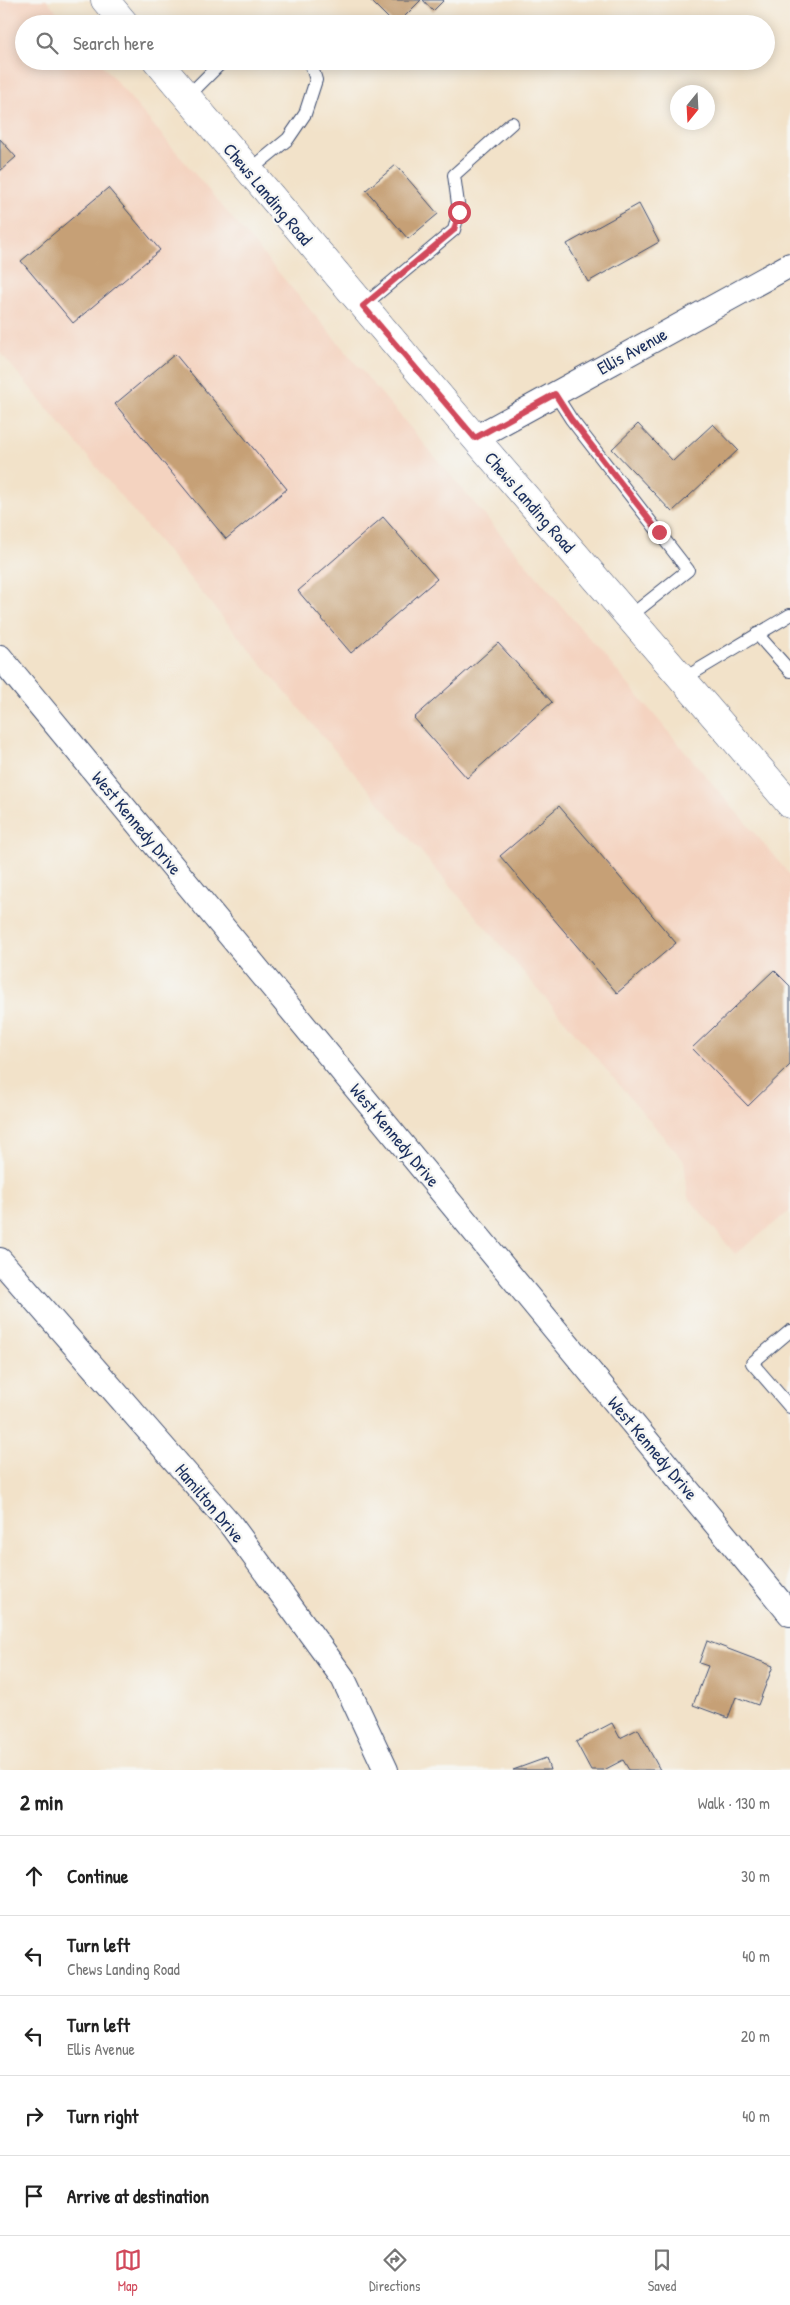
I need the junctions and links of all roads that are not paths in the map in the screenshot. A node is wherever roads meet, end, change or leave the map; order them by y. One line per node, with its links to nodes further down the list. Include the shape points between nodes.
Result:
1 (105, 0): 2 (main road)
2 (118, 15)
3 (164, 70): 6 (main road, Chews Landing Road)
4 (214, 70): 6 (lane)
5 (313, 70): 8 (lane, via 316,80 305,114 288,139)
6 (187, 97): 8 (main road, Chews Landing Road)
7 (512, 123): 10 (lane, via 454,176 459,212 454,230)
8 (249, 170): 10 (main road, Chews Landing Road)
9 (790, 265): 11 (street, Ellis Avenue)
10 (363, 306): 12 (main road, Chews Landing Road)
11 (555, 394): 12 (street, Ellis Avenue); 14 (lane, via 688,570)
12 (475, 438): 14 (main road, Chews Landing Road)
13 (790, 615): 15 (lane)
14 (629, 617): 18 (main road, Chews Landing Road)
15 (757, 634): 17 (lane); 18 (lane)
16 (0, 657): 23 (street, West Kennedy Drive)
17 (790, 671)
18 (682, 679): 19 (main road, Chews Landing Road)
19 (790, 804)
20 (0, 1260): 24 (street, Hamilton Drive, via 231,1526 343,1678)
21 (790, 1330): 22 (lane, via 752,1363)
22 (790, 1407)
23 (790, 1614)
24 (386, 1770)

